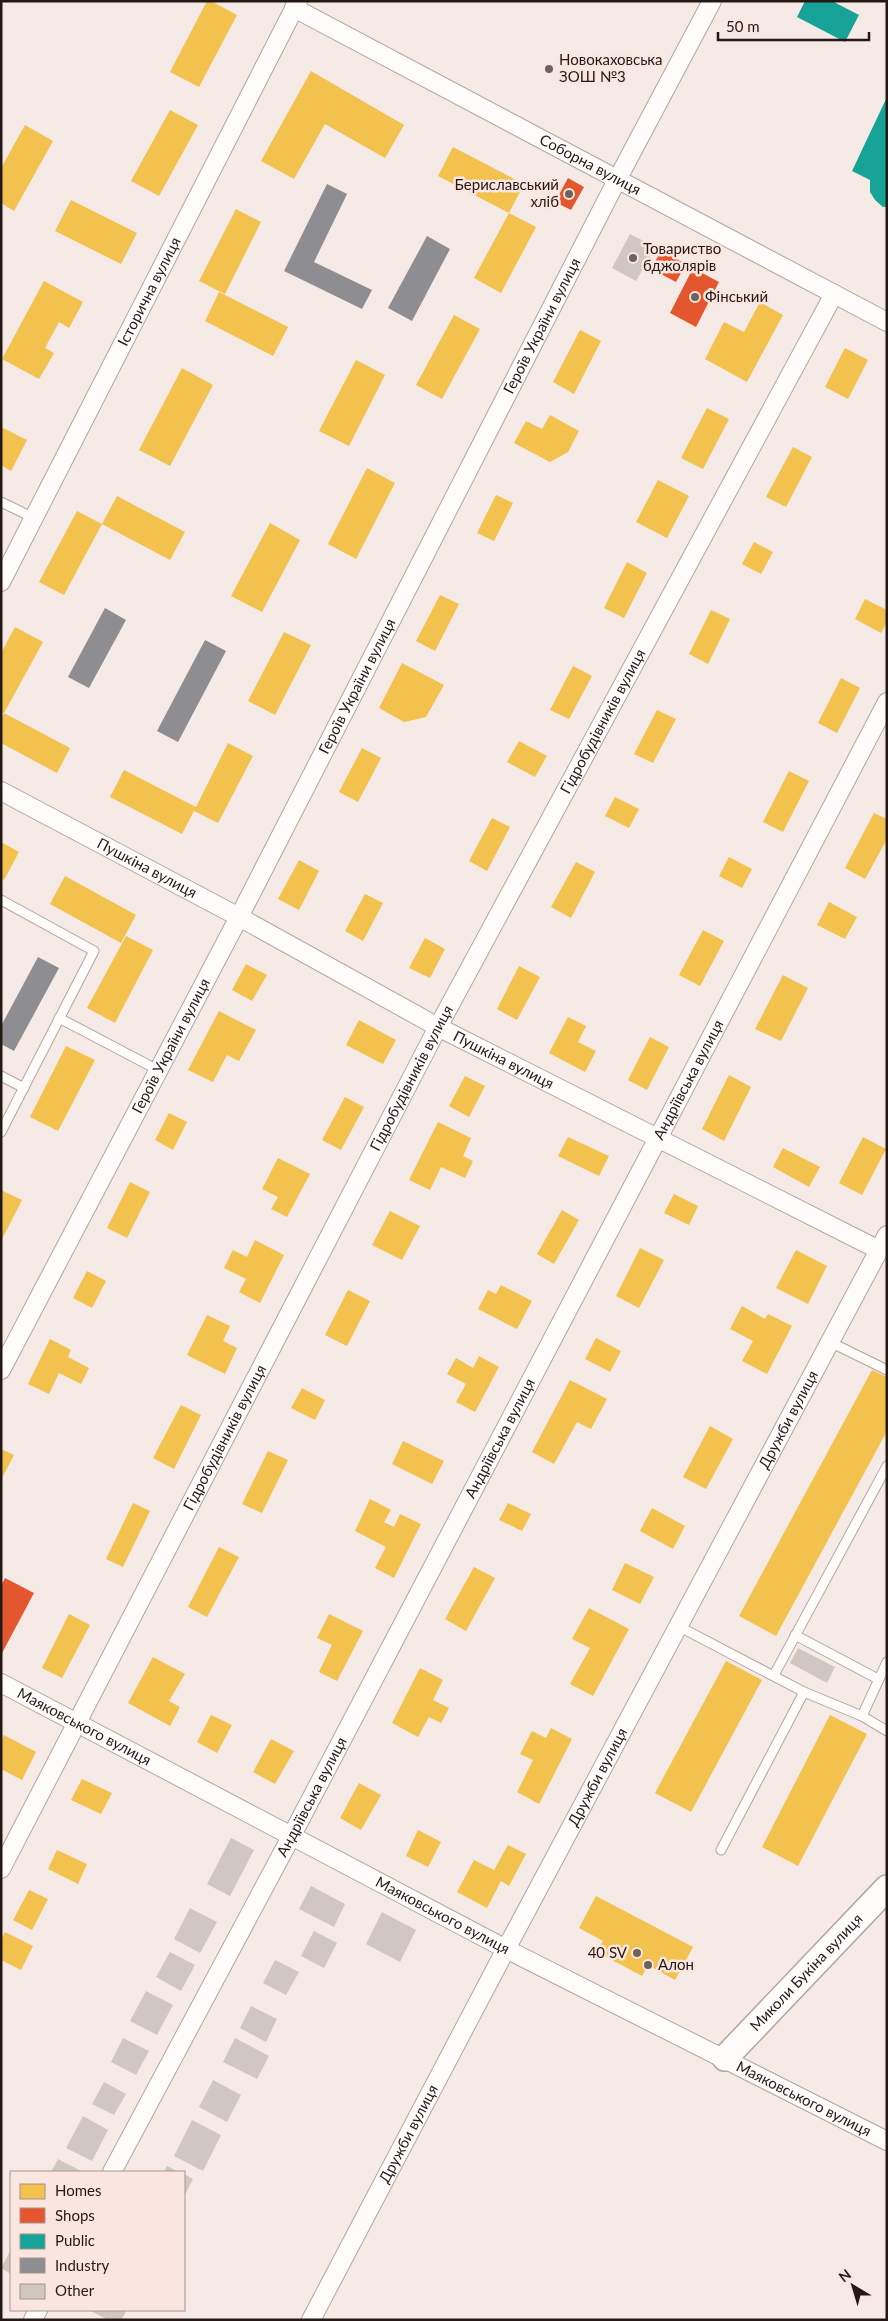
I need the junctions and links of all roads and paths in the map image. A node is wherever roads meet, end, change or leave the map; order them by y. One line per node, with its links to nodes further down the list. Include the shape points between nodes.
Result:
1 (712, 1): 3 (street, Героїв України вулиця)
2 (296, 4): 3 (street, Соборна вулиця); 7 (street, Історична вулиця)
3 (617, 180): 4 (street, Соборна вулиця); 12 (street, Героїв України вулиця)
4 (834, 294): 5 (street, Соборна вулиця); 14 (street, Гідробудівників вулиця)
5 (887, 322)
6 (1, 502): 7 (lane)
7 (34, 518): 8 (street, Історична вулиця)
8 (1, 582)
9 (887, 702): 19 (street, Андріївська вулиця)
10 (1, 791): 12 (street, Пушкіна вулиця)
11 (1, 900): 13 (lane, via 94,951)
12 (239, 917): 14 (street, Пушкіна вулиця); 15 (street, Героїв України вулиця)
13 (59, 1018): 15 (lane); 17 (lane)
14 (438, 1027): 19 (street, Пушкіна вулиця); 33 (street, Гідробудівників вулиця)
15 (158, 1070): 22 (street, Героїв України вулиця)
16 (1, 1076): 17 (lane)
17 (24, 1088): 18 (lane)
18 (1, 1132)
19 (656, 1138): 20 (street, Пушкіна вулиця); 35 (street, Андріївська вулиця)
20 (883, 1242): 21 (street, Дружби вулиця)
21 (830, 1342): 23 (lane); 25 (street, Дружби вулиця)
22 (1, 1370)
23 (887, 1370)
24 (887, 1466): 26 (lane)
25 (678, 1626): 28 (lane); 39 (street, Дружби вулиця)
26 (795, 1635): 28 (lane); 29 (lane)
27 (887, 1662): 29 (lane)
28 (774, 1675): 31 (lane)
29 (878, 1678): 32 (lane)
30 (1, 1683): 33 (street, Маяковського вулиця)
31 (804, 1692): 32 (lane); 36 (lane)
32 (862, 1716): 34 (lane)
33 (77, 1722): 35 (street, Маяковського вулиця); 37 (street, Гідробудівників вулиця)
34 (887, 1730)
35 (292, 1835): 39 (street, Маяковського вулиця); 42 (street, Андріївська вулиця)
36 (721, 1850)
37 (1, 1869)
38 (887, 1888): 40 (street, Миколи Букіна вулиця)
39 (506, 1949): 40 (street, Маяковського вулиця); 43 (street, Дружби вулиця)
40 (725, 2058): 41 (street, Маяковського вулиця)
41 (887, 2141)
42 (113, 2171)
43 (311, 2320)

